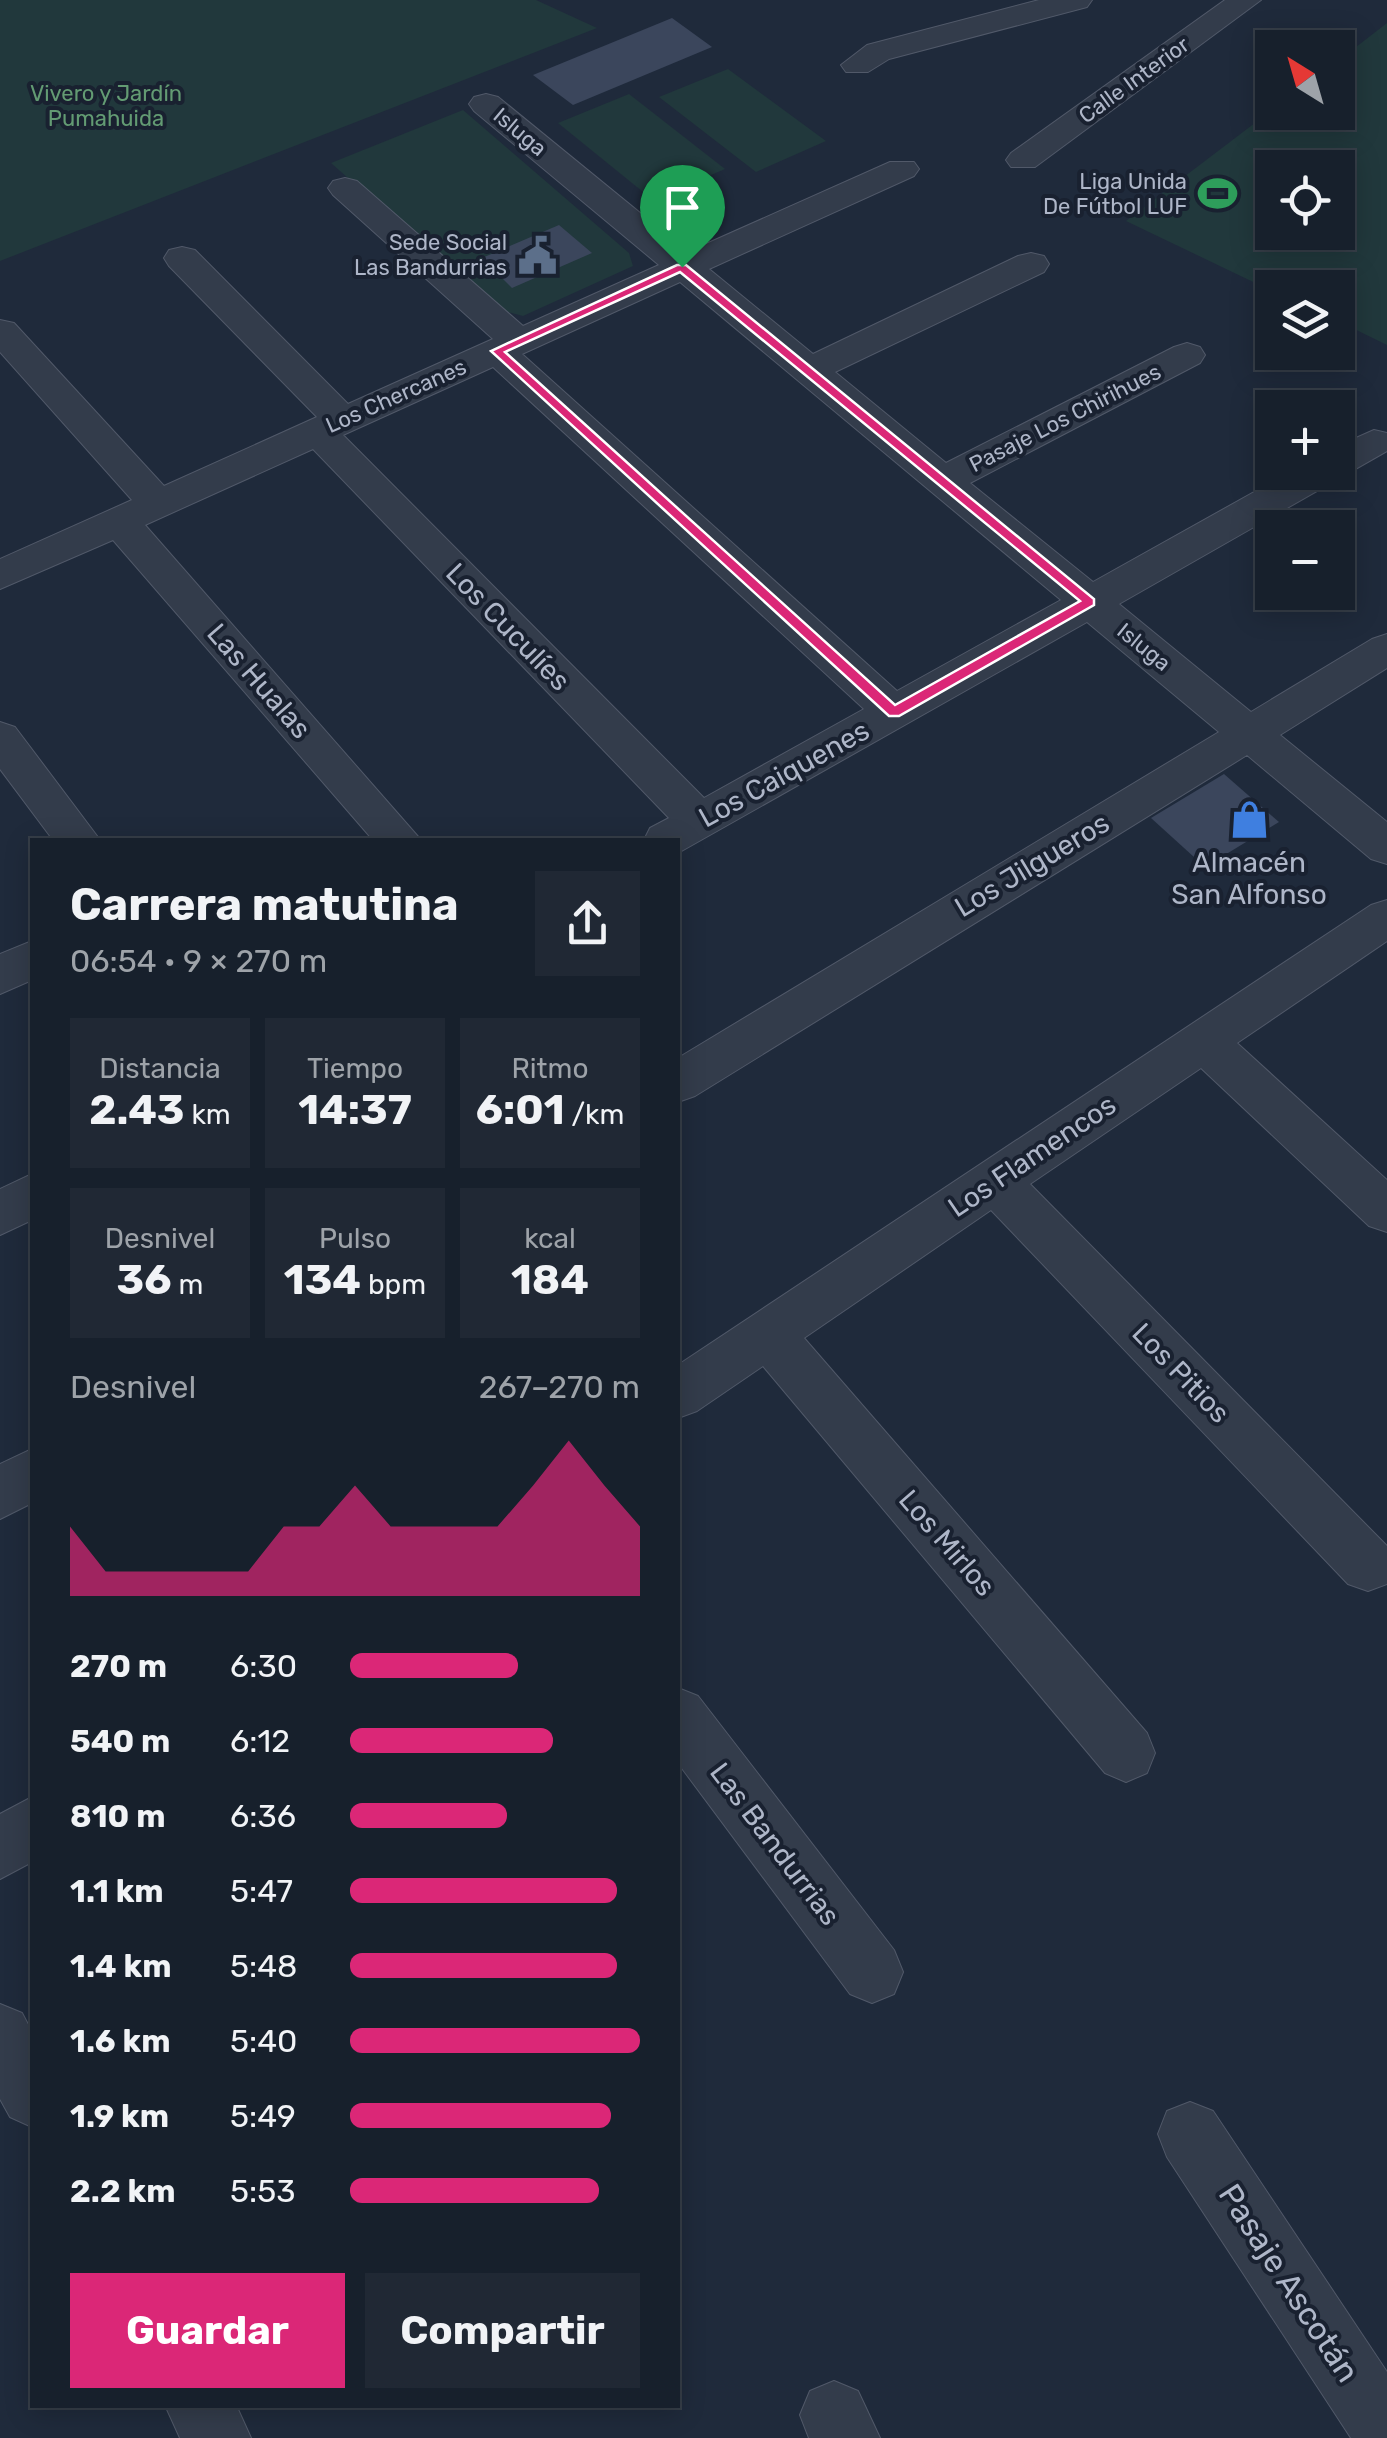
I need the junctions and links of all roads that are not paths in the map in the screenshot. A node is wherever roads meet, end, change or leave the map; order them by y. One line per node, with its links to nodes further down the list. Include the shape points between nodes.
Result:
1 (1076, 0): 3 (street, via 878,52)
2 (1244, 0): 5 (street, Calle Interior)
3 (856, 65)
4 (486, 104): 10 (street, Isluga)
5 (1023, 160)
6 (902, 168): 10 (street, Los Chercanes)
7 (344, 188): 12 (street)
8 (182, 258): 15 (street, Los Cuculíes)
9 (1031, 264): 14 (street)
10 (682, 267): 12 (street, Los Chercanes); 14 (street, Isluga)
11 (1, 331): 20 (street)
12 (507, 346): 15 (street, Los Chercanes); 25 (street)
13 (1187, 355): 18 (street, Pasaje Los Chirihues)
14 (808, 371): 18 (street, Isluga)
15 (330, 426): 20 (street, Los Chercanes); 28 (street, Los Cuculíes)
16 (1374, 442): 17 (street)
17 (1355, 453)
18 (942, 481): 23 (street, Isluga)
19 (1288, 490): 23 (street, Los Caiquenes)
20 (158, 504): 21 (street, Los Chercanes)
21 (119, 521): 22 (street, Los Chercanes); 30 (street, Las Hualas)
22 (0, 576)
23 (1089, 602): 25 (street, Los Caiquenes); 26 (street, Isluga)
24 (1387, 649): 26 (street, Los Jilgueros)
25 (894, 712): 28 (street, Los Caiquenes)
26 (1249, 734): 31 (street, Isluga); 36 (street, Los Jilgueros)
27 (5, 754): 29 (street)
28 (682, 831)
29 (76, 838)
30 (397, 838)
31 (1387, 847)
32 (1387, 918): 35 (street, Los Flamencos)
33 (30, 960): 34 (street)
34 (0, 976)
35 (1204, 1041): 37 (street, Los Flamencos); 39 (street)
36 (680, 1081)
37 (995, 1181): 41 (street, Los Flamencos); 45 (street, Los Pitios)
38 (30, 1197): 40 (street)
39 (1387, 1211)
40 (0, 1214)
41 (768, 1334): 42 (street, Los Flamencos); 47 (street, Los Mirlos)
42 (680, 1393)
43 (30, 1475): 44 (street)
44 (0, 1494)
45 (1368, 1564)
46 (680, 1719): 50 (street, Las Bandurrias)
47 (1126, 1753)
48 (30, 1828): 49 (street)
49 (0, 1849)
50 (872, 1972)
51 (0, 2035): 52 (street)
52 (30, 2092)
53 (1190, 2134): 55 (street, Pasaje Ascotán)
54 (201, 2408): 56 (street)
55 (1387, 2432)
56 (217, 2438)

